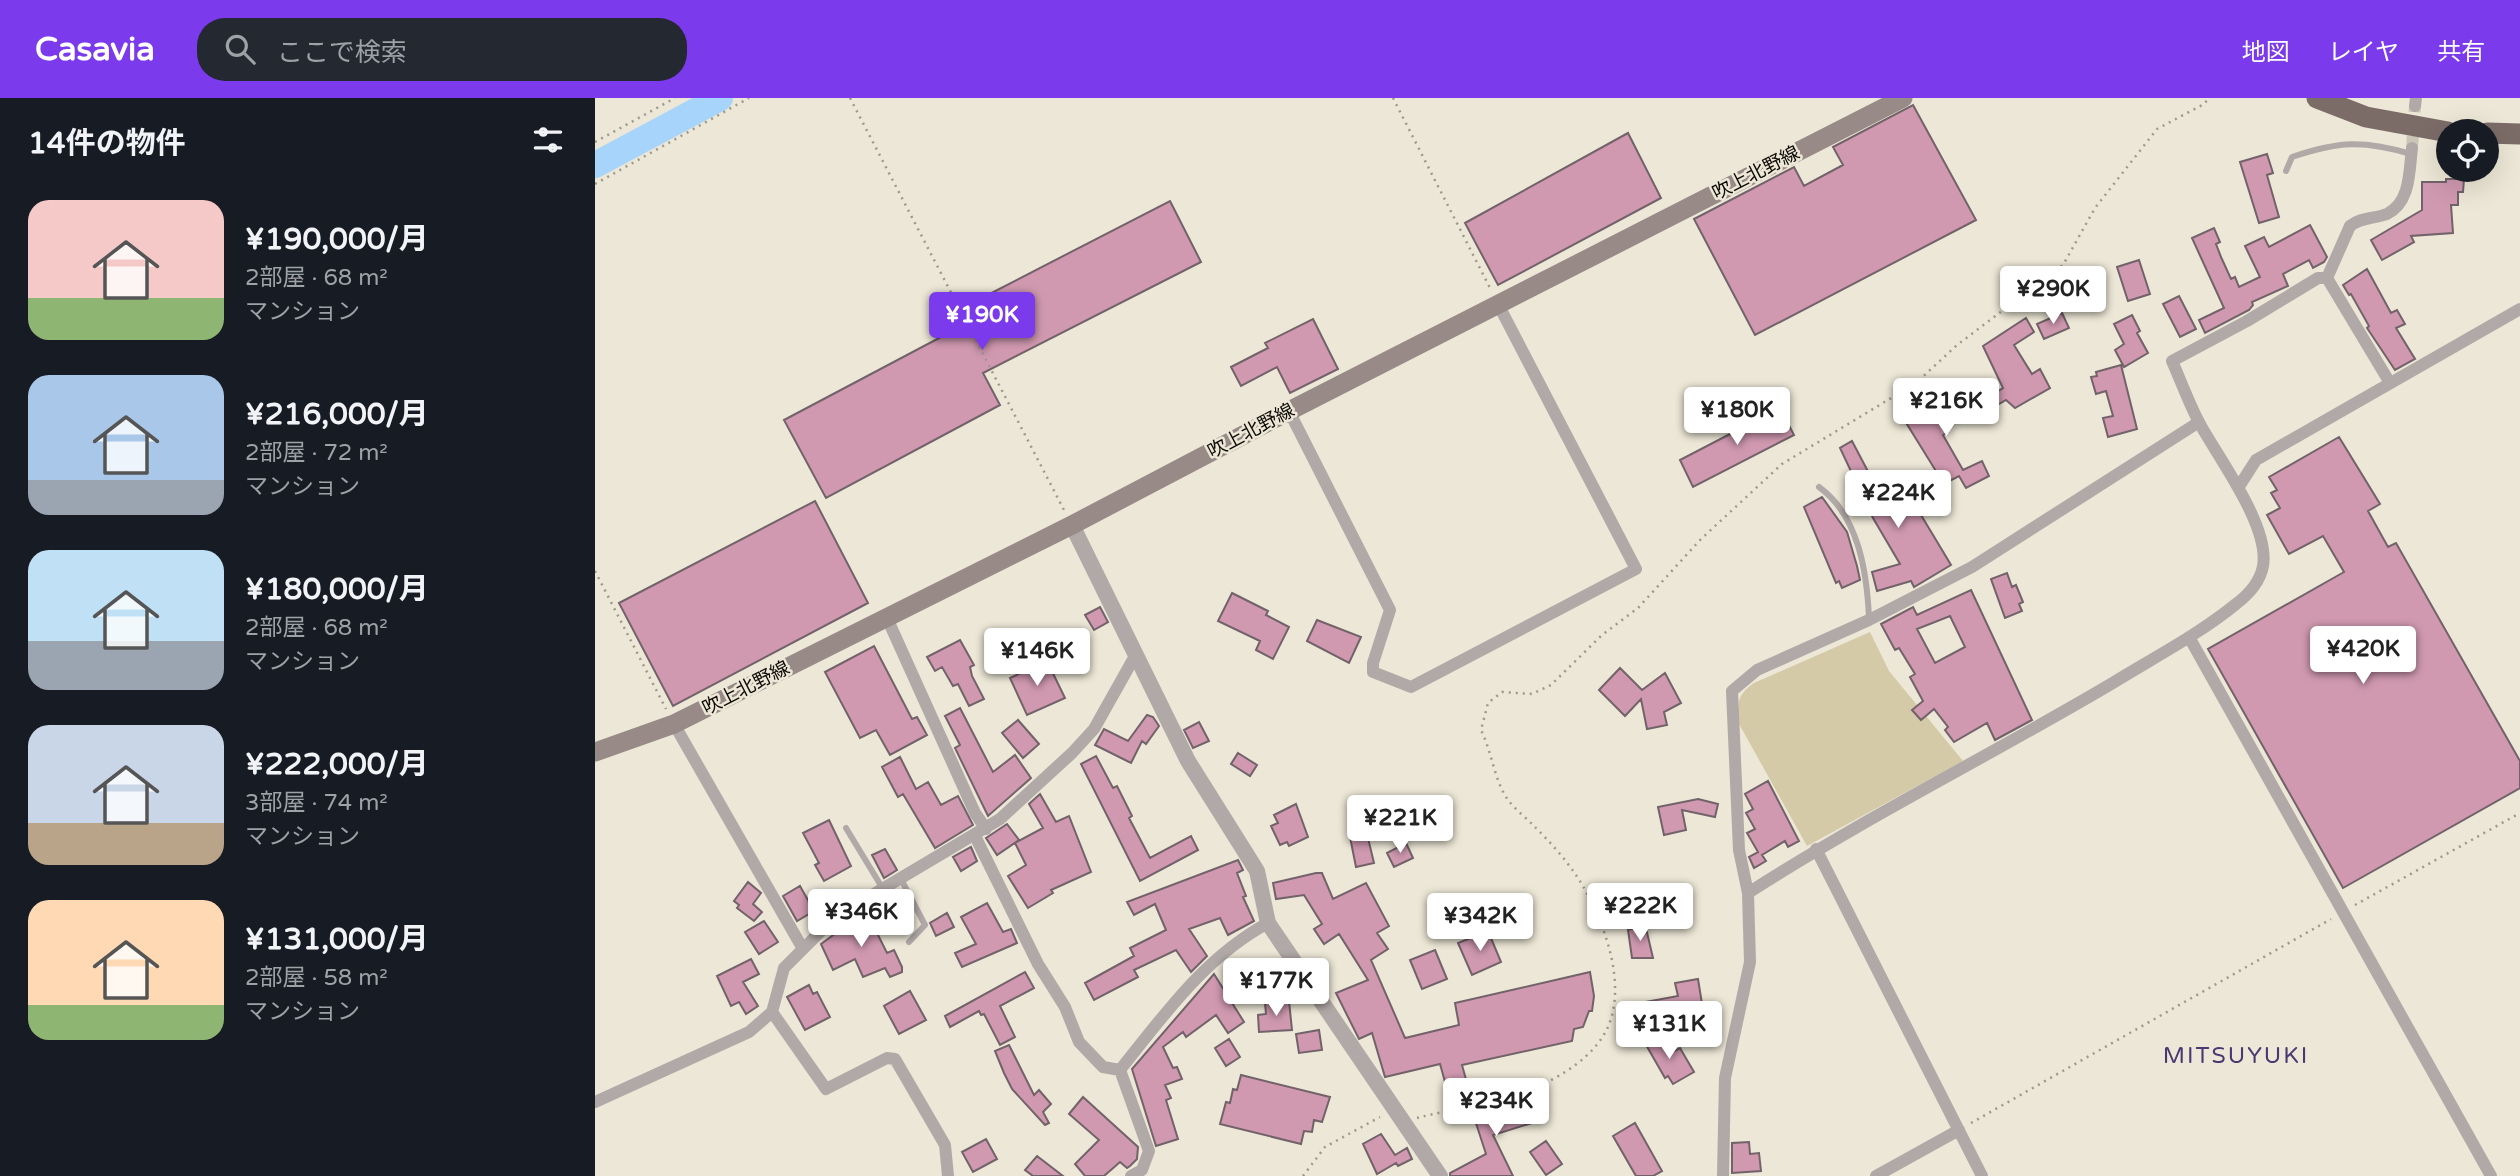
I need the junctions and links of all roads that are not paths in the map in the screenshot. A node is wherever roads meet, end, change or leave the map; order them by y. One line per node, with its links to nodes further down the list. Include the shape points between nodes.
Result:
1 (1903, 98): 9 (main road, 吹上北野線)
2 (2317, 98): 3 (highway, via 2366,117)
3 (2436, 130)
4 (2499, 133): 5 (highway)
5 (2520, 134)
6 (2411, 151): 7 (lane, via 2376,143 2333,145 2293,157); 8 (street, via 2405,197 2388,213 2350,226)
7 (2286, 171)
8 (2327, 278): 11 (street); 13 (street, via 2318,278 2172,361)
9 (1498, 304): 12 (main road, 吹上北野線); 12 (street, via 1636,569 1411,687 1373,672 1390,610)
10 (2520, 309): 11 (street)
11 (2390, 383): 14 (street, via 2256,460)
12 (1289, 411): 16 (main road, 吹上北野線)
13 (2199, 422): 14 (street); 18 (street, via 1972,567)
14 (2239, 485): 19 (street, via 2261,536 2264,564 2259,579 2238,603)
15 (1819, 487): 18 (lane, via 1831,496 1858,546 1867,573)
16 (1072, 525): 17 (main road, 吹上北野線); 20 (street)
17 (887, 618): 21 (main road, 吹上北野線); 24 (street)
18 (1869, 620): 28 (street, via 1757,670 1733,691 1739,850)
19 (2189, 637): 25 (street, via 2038,727); 42 (street)
20 (1135, 656): 24 (street, via 1094,729); 29 (street, via 1188,761 1257,871)
21 (674, 724): 22 (main road, 吹上北野線); 31 (street)
22 (595, 752)
23 (846, 828): 27 (lane)
24 (981, 833): 26 (street); 33 (street, via 1038,964 1065,1007 1079,1042 1103,1067)
25 (1816, 849): 28 (street); 35 (street)
26 (901, 879): 27 (street); 30 (lane, via 925,925)
27 (883, 889): 31 (street, via 832,922)
28 (1748, 893): 39 (street, via 1747,987 1725,1078)
29 (1268, 923): 33 (street, via 1226,950 1185,988); 38 (street)
30 (909, 942)
31 (803, 949): 32 (street, via 784,968)
32 (772, 1012): 34 (street, via 749,1032); 36 (street, via 826,1089 887,1058 895,1059 945,1145)
33 (1120, 1070): 37 (street, via 1150,1151 1142,1170)
34 (595, 1102)
35 (1959, 1129): 40 (street); 41 (street)
36 (948, 1176)
37 (1131, 1176)
38 (1440, 1176)
39 (1723, 1176)
40 (1876, 1176)
41 (1982, 1176)
42 (2491, 1176)

